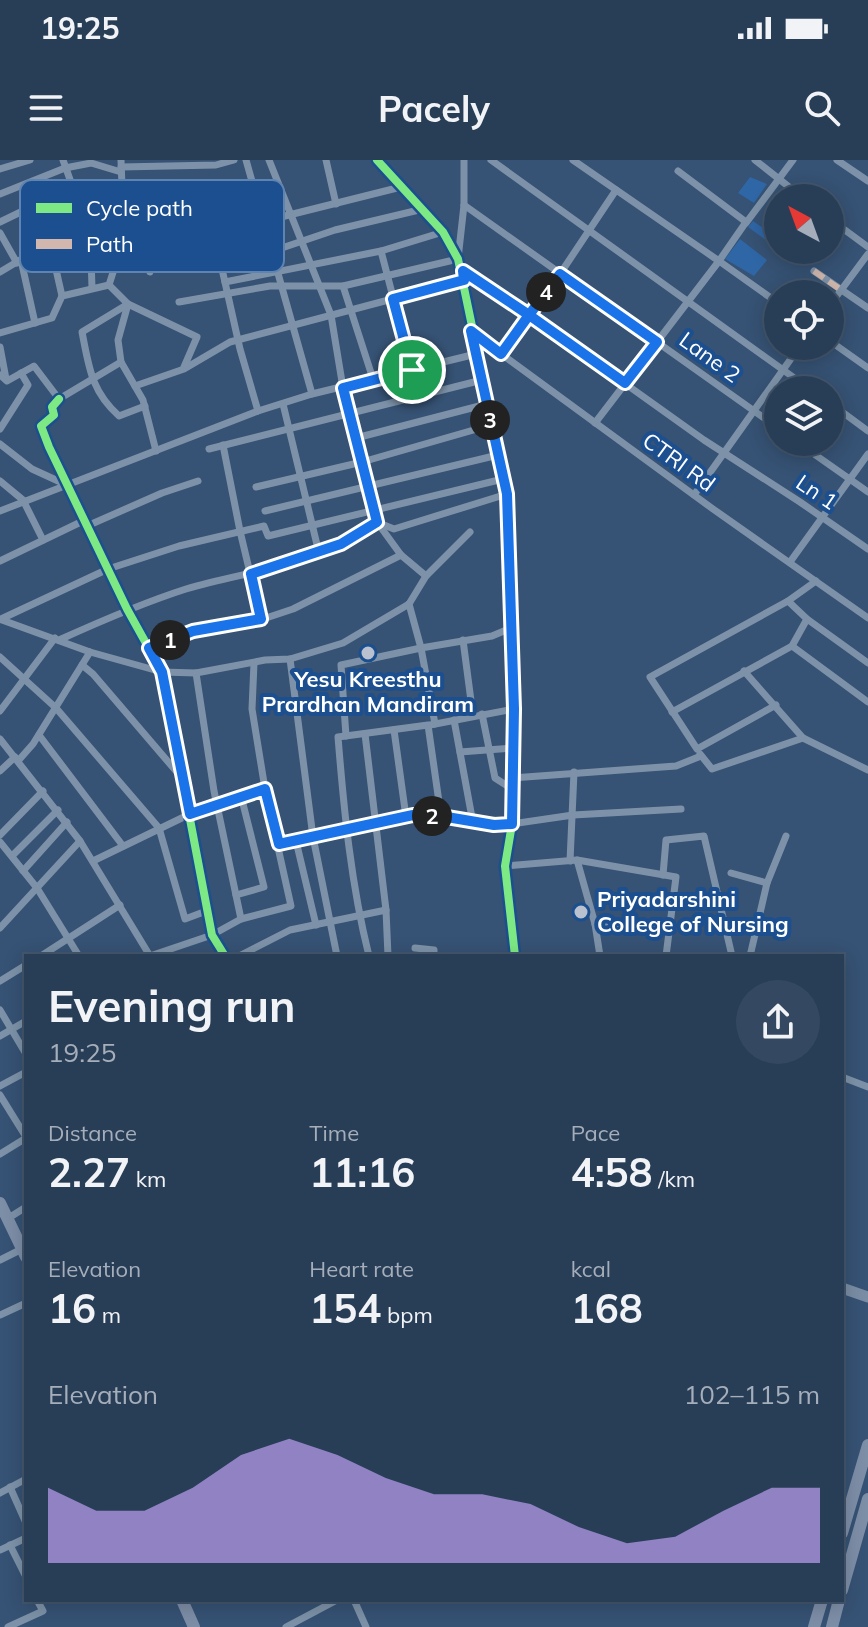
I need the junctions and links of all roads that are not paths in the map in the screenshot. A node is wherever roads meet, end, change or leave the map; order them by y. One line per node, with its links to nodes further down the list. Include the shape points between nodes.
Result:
1 (30, 160): 16 (street)
2 (234, 160): 13 (street, via 216,165)
3 (246, 160): 20 (street)
4 (269, 160): 21 (street)
5 (326, 160): 29 (street)
6 (377, 160): 25 (street)
7 (464, 160): 30 (street)
8 (573, 160): 26 (street)
9 (755, 160): 18 (street)
10 (793, 160): 18 (street)
11 (837, 160): 22 (street)
12 (494, 161): 39 (street)
13 (161, 163): 15 (street)
14 (64, 164): 15 (street); 19 (street)
15 (121, 166)
16 (0, 169)
17 (678, 171): 36 (street)
18 (778, 179): 23 (street); 36 (street)
19 (30, 180)
20 (251, 180)
21 (277, 180)
22 (868, 181)
23 (785, 184)
24 (20, 185): 27 (street)
25 (401, 187): 29 (street); 31 (street)
26 (616, 190): 39 (street); 47 (street)
27 (0, 194)
28 (284, 197): 33 (street)
29 (336, 204): 33 (street)
30 (464, 205): 46 (street); 61 (street, Lane 2)
31 (423, 209): 38 (street); 41 (street)
32 (20, 212): 35 (street)
33 (291, 214): 34 (street); 41 (street)
34 (284, 216)
35 (0, 222)
36 (746, 223): 47 (street)
37 (844, 229): 43 (street)
38 (443, 232): 44 (street); 46 (street)
39 (589, 232): 61 (street); 77 (street)
40 (0, 233): 48 (street)
41 (303, 241): 42 (street); 49 (street)
42 (284, 247)
43 (868, 247)
44 (381, 251): 49 (street); 60 (street)
45 (868, 254): 69 (street)
46 (458, 259): 60 (street); 62 (street)
47 (719, 261): 73 (street); 77 (street)
48 (19, 262): 50 (street); 53 (street)
49 (312, 265): 51 (street); 66 (street)
50 (20, 266)
51 (284, 270)
52 (814, 271): 63 (street)
53 (0, 272)
54 (22, 272): 83 (street)
55 (57, 272): 74 (street)
56 (91, 272): 70 (street)
57 (113, 272): 65 (street)
58 (223, 272): 64 (street)
59 (276, 272): 64 (street); 67 (street)
60 (387, 274): 68 (street); 75 (street)
61 (560, 274): 82 (street); 88 (street, Lane 2)
62 (463, 276): 75 (street); 82 (street, Ln 1); 85 (street)
63 (827, 280)
64 (225, 282): 72 (street)
65 (109, 285): 70 (street); 78 (street)
66 (321, 285): 67 (street); 68 (street); 81 (street)
67 (280, 286): 72 (street); 84 (street)
68 (343, 286): 80 (street)
69 (844, 286)
70 (92, 288): 74 (street)
71 (844, 292): 79 (street)
72 (228, 293): 76 (street); 87 (street)
73 (764, 293)
74 (62, 296): 83 (street, via 52,318)
75 (393, 299): 80 (street); 97 (street)
76 (179, 302)
77 (688, 302): 88 (street); 98 (street)
78 (128, 304): 94 (street, via 118,340); 96 (street, via 197,337); 102 (street, via 82,332)
79 (868, 308)
80 (351, 310): 81 (street); 103 (street)
81 (331, 315): 84 (street); 107 (street)
82 (529, 315): 92 (street); 105 (street, Ln 1)
83 (35, 323): 86 (street)
84 (292, 325): 87 (street); 108 (street)
85 (471, 331): 91 (street); 92 (street, CTRI Rd)
86 (0, 333)
87 (238, 340): 96 (street); 113 (street)
88 (657, 342): 105 (street); 114 (street, Lane 2)
89 (0, 347): 101 (street)
90 (844, 351): 95 (street)
91 (476, 354): 97 (street); 104 (street)
92 (501, 354): 118 (street, CTRI Rd)
93 (790, 360): 98 (street)
94 (121, 362): 102 (street); 106 (street)
95 (868, 368)
96 (184, 369): 106 (street)
97 (412, 370): 103 (street)
98 (783, 370): 100 (street); 114 (street)
99 (21, 373): 101 (street); 109 (street, via 34,366); 120 (street, via 28,385)
100 (791, 376)
101 (3, 378)
102 (91, 378): 109 (street); 112 (street, via 119,416)
103 (373, 379): 107 (street)
104 (482, 380): 111 (street); 115 (street)
105 (625, 383): 118 (street); 128 (street, Ln 1)
106 (135, 386): 112 (street)
107 (343, 388): 108 (street); 115 (street)
108 (312, 394): 110 (street)
109 (59, 399): 138 (street, via 52,407 54,415 41,426)
110 (283, 404): 113 (street); 121 (street)
111 (487, 404): 119 (street); 123 (street)
112 (145, 406): 127 (street)
113 (258, 411): 127 (street)
114 (754, 411): 117 (street, Lane 2); 128 (street)
115 (349, 413): 121 (street); 123 (street)
116 (844, 413): 122 (street)
117 (764, 418)
118 (595, 423): 143 (street, CTRI Rd)
119 (491, 425): 130 (street); 132 (street)
120 (0, 429)
121 (289, 429): 125 (street); 133 (street)
122 (868, 431)
123 (356, 438): 132 (street)
124 (0, 444): 138 (street, via 32,469)
125 (223, 445): 126 (street); 153 (street)
126 (209, 449)
127 (156, 451): 138 (street)
128 (723, 452): 143 (street); 149 (street, Ln 1)
129 (868, 454): 135 (street)
130 (498, 455): 134 (street); 140 (street)
131 (817, 456): 135 (street)
132 (362, 462): 133 (street); 140 (street)
133 (300, 477): 139 (street); 145 (street)
134 (503, 479): 142 (street); 148 (street)
135 (850, 480): 141 (street); 149 (street)
136 (0, 481): 144 (street)
137 (198, 481): 151 (street)
138 (69, 486): 144 (street); 151 (street)
139 (256, 487)
140 (369, 488): 145 (street); 148 (street)
141 (868, 492)
142 (507, 494): 150 (street, via 394,529); 172 (street)
143 (694, 495): 160 (street, CTRI Rd)
144 (23, 500): 146 (street); 155 (street)
145 (306, 502): 147 (street); 152 (street)
146 (0, 511)
147 (265, 511)
148 (375, 512): 150 (street); 152 (street)
149 (823, 517): 156 (street, Ln 1); 160 (street)
150 (377, 522): 157 (street); 158 (street)
151 (86, 523): 155 (street); 161 (street)
152 (312, 526): 153 (street, via 268,536 264,526); 157 (street)
153 (240, 531): 161 (street); 162 (street)
154 (470, 532): 163 (street)
155 (43, 540): 159 (street)
156 (868, 549)
157 (319, 553): 162 (street)
158 (401, 555): 163 (street); 170 (street, via 293,609)
159 (0, 561)
160 (790, 562): 164 (street, CTRI Rd)
161 (108, 569): 167 (street); 169 (street)
162 (251, 574): 167 (street); 170 (street)
163 (426, 576): 166 (street)
164 (816, 581): 165 (street); 168 (street, CTRI Rd)
165 (788, 601): 171 (street); 193 (street, via 650,677)
166 (409, 604): 177 (street); 180 (street, via 343,643)
167 (127, 609): 173 (street); 176 (street)
168 (868, 618)
169 (0, 619): 173 (street)
170 (261, 619): 176 (street, via 193,631)
171 (807, 619): 175 (street); 182 (street)
172 (511, 628): 174 (street); 191 (street)
173 (57, 639): 178 (street); 187 (street)
174 (463, 640): 177 (street); 195 (street)
175 (792, 646): 184 (street); 188 (street)
176 (149, 648): 185 (street)
177 (421, 648): 197 (street); 201 (street, via 341,665)
178 (90, 652): 183 (street); 185 (street)
179 (0, 657): 187 (street)
180 (290, 659): 181 (street); 232 (street)
181 (254, 663): 186 (street); 214 (street, via 252,709)
182 (868, 663)
183 (82, 665): 190 (street); 212 (street)
184 (744, 671): 189 (street); 193 (street)
185 (162, 672): 186 (street); 212 (street)
186 (196, 673): 217 (street)
187 (24, 681): 190 (street); 192 (street)
188 (868, 702)
189 (776, 705): 202 (street); 207 (street)
190 (56, 708): 200 (street); 228 (street)
191 (514, 709): 194 (street); 204 (street)
192 (0, 711)
193 (672, 712): 207 (street)
194 (482, 714): 195 (street); 205 (street)
195 (473, 716): 196 (street)
196 (454, 720): 197 (street); 206 (street)
197 (431, 724): 198 (street); 222 (street)
198 (394, 730): 199 (street); 223 (street)
199 (365, 734): 201 (street); 226 (street)
200 (39, 735): 208 (street); 237 (street)
201 (346, 736): 229 (street, via 338,737)
202 (803, 738): 207 (street, via 712,769); 209 (street)
203 (0, 739): 208 (street)
204 (513, 748): 205 (street); 213 (street)
205 (489, 750): 206 (street); 213 (street, via 495,778)
206 (460, 752): 225 (street)
207 (699, 752): 211 (street, via 676,766)
208 (17, 759): 210 (street); 215 (street)
209 (868, 770)
210 (0, 771)
211 (574, 772): 213 (street); 221 (street)
212 (183, 780): 220 (street)
213 (512, 783): 227 (street)
214 (265, 789): 216 (street); 236 (street)
215 (43, 791): 219 (street); 230 (street)
216 (241, 796): 217 (street); 247 (street, via 264,887)
217 (217, 805): 220 (street); 247 (street)
218 (681, 809): 221 (street)
219 (58, 810): 224 (street); 238 (street)
220 (190, 814): 228 (street); 249 (street)
221 (573, 815): 227 (street); 239 (street)
222 (441, 816): 223 (street); 225 (street)
223 (406, 817): 226 (street)
224 (67, 822): 233 (street); 242 (street)
225 (473, 823): 227 (street)
226 (374, 824): 229 (street); 250 (street)
227 (512, 824): 241 (street)
228 (159, 828): 237 (street); 249 (street, via 185,919)
229 (346, 828): 232 (street); 251 (street)
230 (0, 835)
231 (786, 836): 245 (street)
232 (313, 837): 234 (street); 253 (street)
233 (80, 841): 240 (street); 246 (street)
234 (296, 841): 236 (street); 255 (street)
235 (0, 842): 238 (street)
236 (279, 844): 252 (street, via 291,906)
237 (123, 846): 240 (street)
238 (12, 856): 242 (street)
239 (574, 860): 241 (street); 244 (street); 254 (street)
240 (93, 861): 248 (street)
241 (505, 866): 271 (street)
242 (23, 871): 246 (street)
243 (731, 873): 245 (street)
244 (663, 875): 257 (street, via 676,877); 274 (street, via 666,840 704,836)
245 (767, 883): 275 (street)
246 (37, 888): 256 (street); 259 (street)
247 (236, 895): 252 (street)
248 (120, 905): 259 (street); 263 (street)
249 (209, 910): 258 (street)
250 (386, 910): 251 (street); 269 (street)
251 (359, 917): 253 (street); 268 (street)
252 (241, 919): 258 (street)
253 (329, 923): 255 (street); 267 (street)
254 (595, 924): 257 (street); 272 (street)
255 (316, 925): 266 (street, via 290,930)
256 (0, 928)
257 (671, 930): 273 (street)
258 (212, 935): 264 (street); 265 (street)
259 (69, 940): 261 (street); 262 (street)
260 (415, 948): 270 (street)
261 (44, 954)
262 (78, 954)
263 (149, 954)
264 (156, 954)
265 (224, 954)
266 (243, 954)
267 (337, 954)
268 (368, 954)
269 (388, 954)
270 (434, 954)
271 (515, 954)
272 (600, 954)
273 (666, 954)
274 (732, 954)
275 (750, 954)
276 (24, 966): 277 (street)
277 (0, 981)
278 (0, 1010): 280 (street)
279 (24, 1022): 280 (street)
280 (11, 1029): 281 (street); 282 (street)
281 (0, 1036)
282 (24, 1051)
283 (24, 1073): 285 (street)
284 (844, 1078): 286 (street)
285 (0, 1086)
286 (868, 1087)
287 (0, 1095): 288 (street)
288 (24, 1135)
289 (24, 1139): 290 (street)
290 (0, 1154)
291 (0, 1203): 293 (main road)
292 (24, 1208): 293 (street)
293 (7, 1219): 294 (main road)
294 (24, 1247): 295 (street)
295 (0, 1260)
296 (844, 1289): 297 (street)
297 (868, 1297)
298 (24, 1304): 299 (street)
299 (0, 1315)
300 (868, 1445): 305 (main road)
301 (24, 1480): 302 (street)
302 (10, 1487): 303 (street); 306 (street)
303 (0, 1493)
304 (868, 1499): 311 (main road)
305 (845, 1510)
306 (24, 1518)
307 (24, 1539): 308 (street)
308 (10, 1545): 309 (street); 310 (street)
309 (0, 1550)
310 (24, 1573)
311 (844, 1583)
312 (38, 1602): 318 (street, via 43,1611)
313 (183, 1602): 319 (main road)
314 (333, 1602): 320 (street)
315 (355, 1602): 321 (street)
316 (821, 1602): 322 (main road)
317 (838, 1602): 323 (main road)
318 (8, 1627)
319 (194, 1627)
320 (286, 1627)
321 (366, 1627)
322 (814, 1627)
323 (832, 1627)

